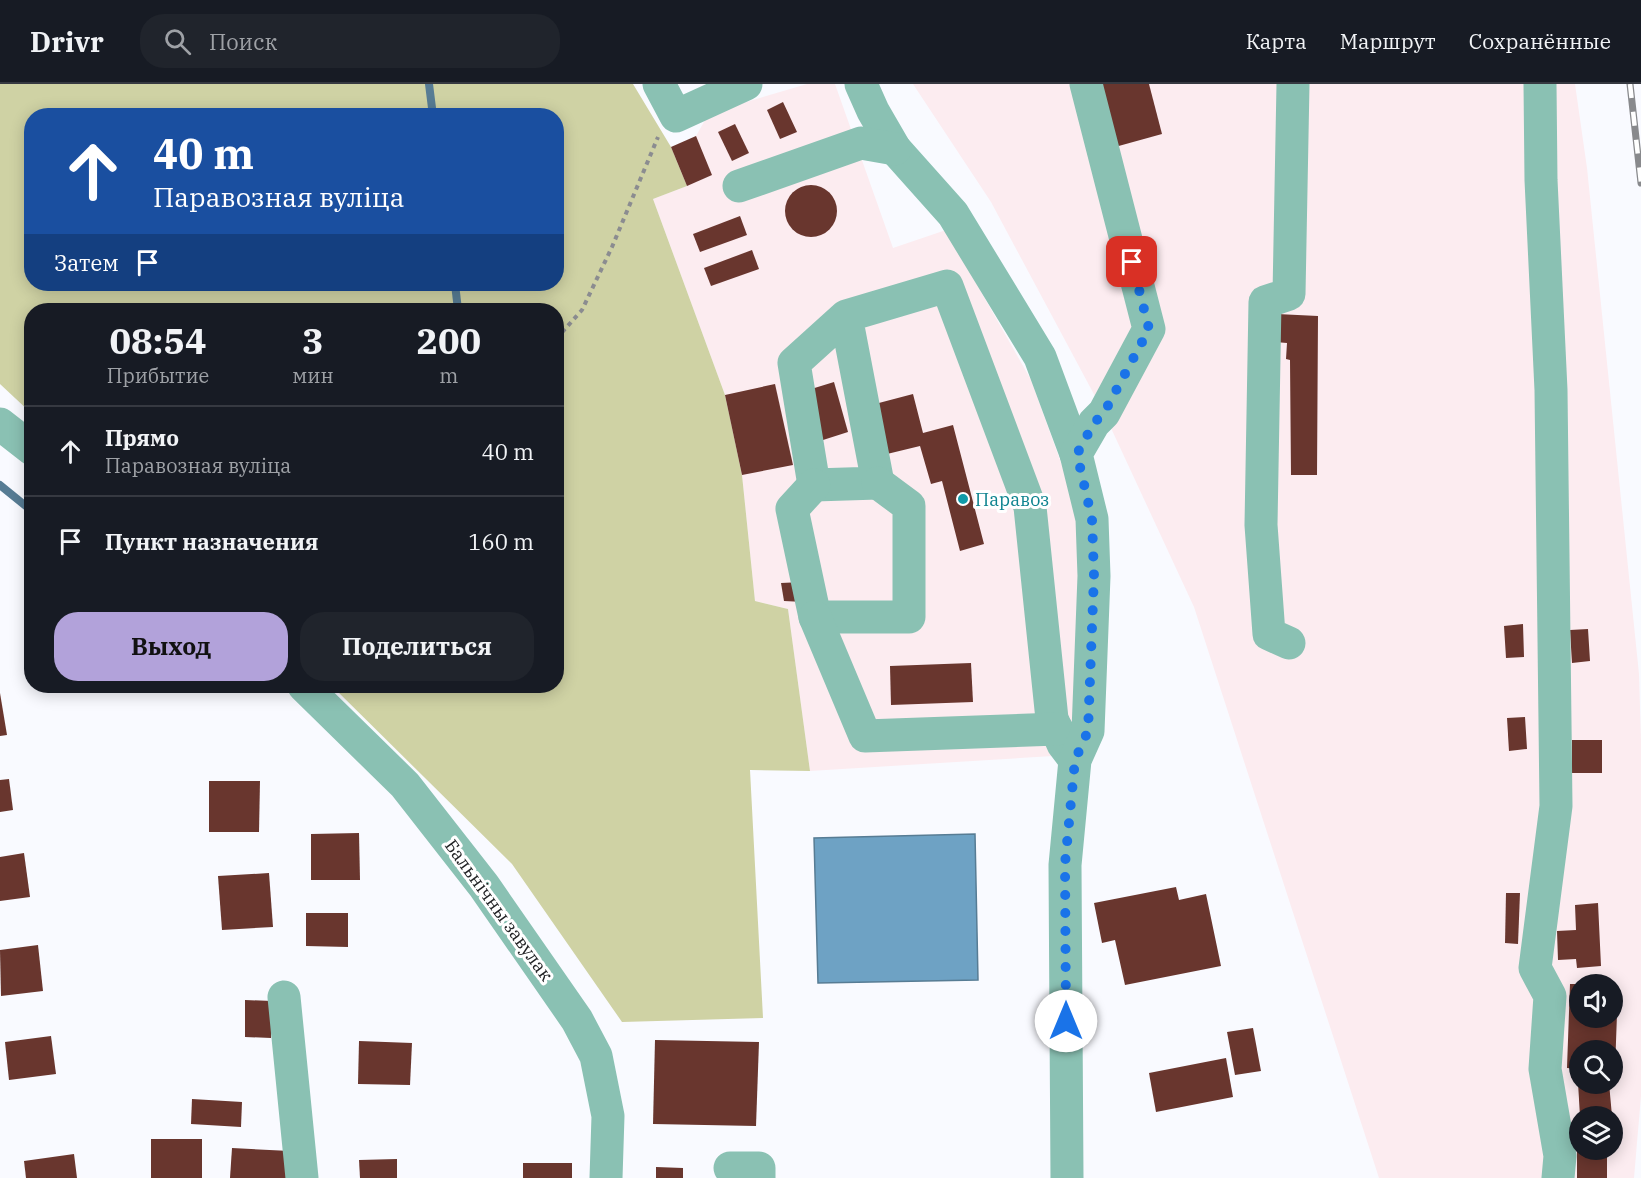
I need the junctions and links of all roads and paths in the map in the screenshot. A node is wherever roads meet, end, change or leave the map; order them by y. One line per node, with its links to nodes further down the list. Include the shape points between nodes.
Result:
1 (659, 84): 7 (street)
2 (746, 84): 7 (street)
3 (861, 84): 8 (street)
4 (1086, 84): 14 (street, via 1149,329)
5 (1293, 84): 18 (street, via 1290,294 1265,302 1261,525 1269,634)
6 (1540, 84): 26 (street, via 1551,390 1556,806 1535,968 1550,996 1545,1069 1560,1156)
7 (676, 116): 11 (path, via 658,138 582,310)
8 (895, 150): 9 (street, via 861,143); 14 (street, via 952,214 1040,357)
9 (739, 186)
10 (846, 316): 15 (street); 16 (street, via 794,363); 20 (street, via 947,286 1030,507 1052,718)
11 (564, 330)
12 (0, 424): 13 (street)
13 (24, 443)
14 (1077, 454): 21 (street, via 1092,519 1094,576 1088,731)
15 (878, 483): 16 (street); 17 (street, via 909,506 909,616)
16 (814, 485): 17 (street, via 792,509)
17 (815, 617): 20 (street, via 865,736)
18 (1289, 643)
19 (311, 693): 24 (street, Бальнічны завулак, via 405,784 484,886 578,1020 596,1056 608,1116)
20 (1057, 729): 21 (street)
21 (1075, 760): 25 (street, via 1065,864)
22 (284, 997): 23 (street)
23 (302, 1178)
24 (606, 1178)
25 (1067, 1178)
26 (1558, 1178)

